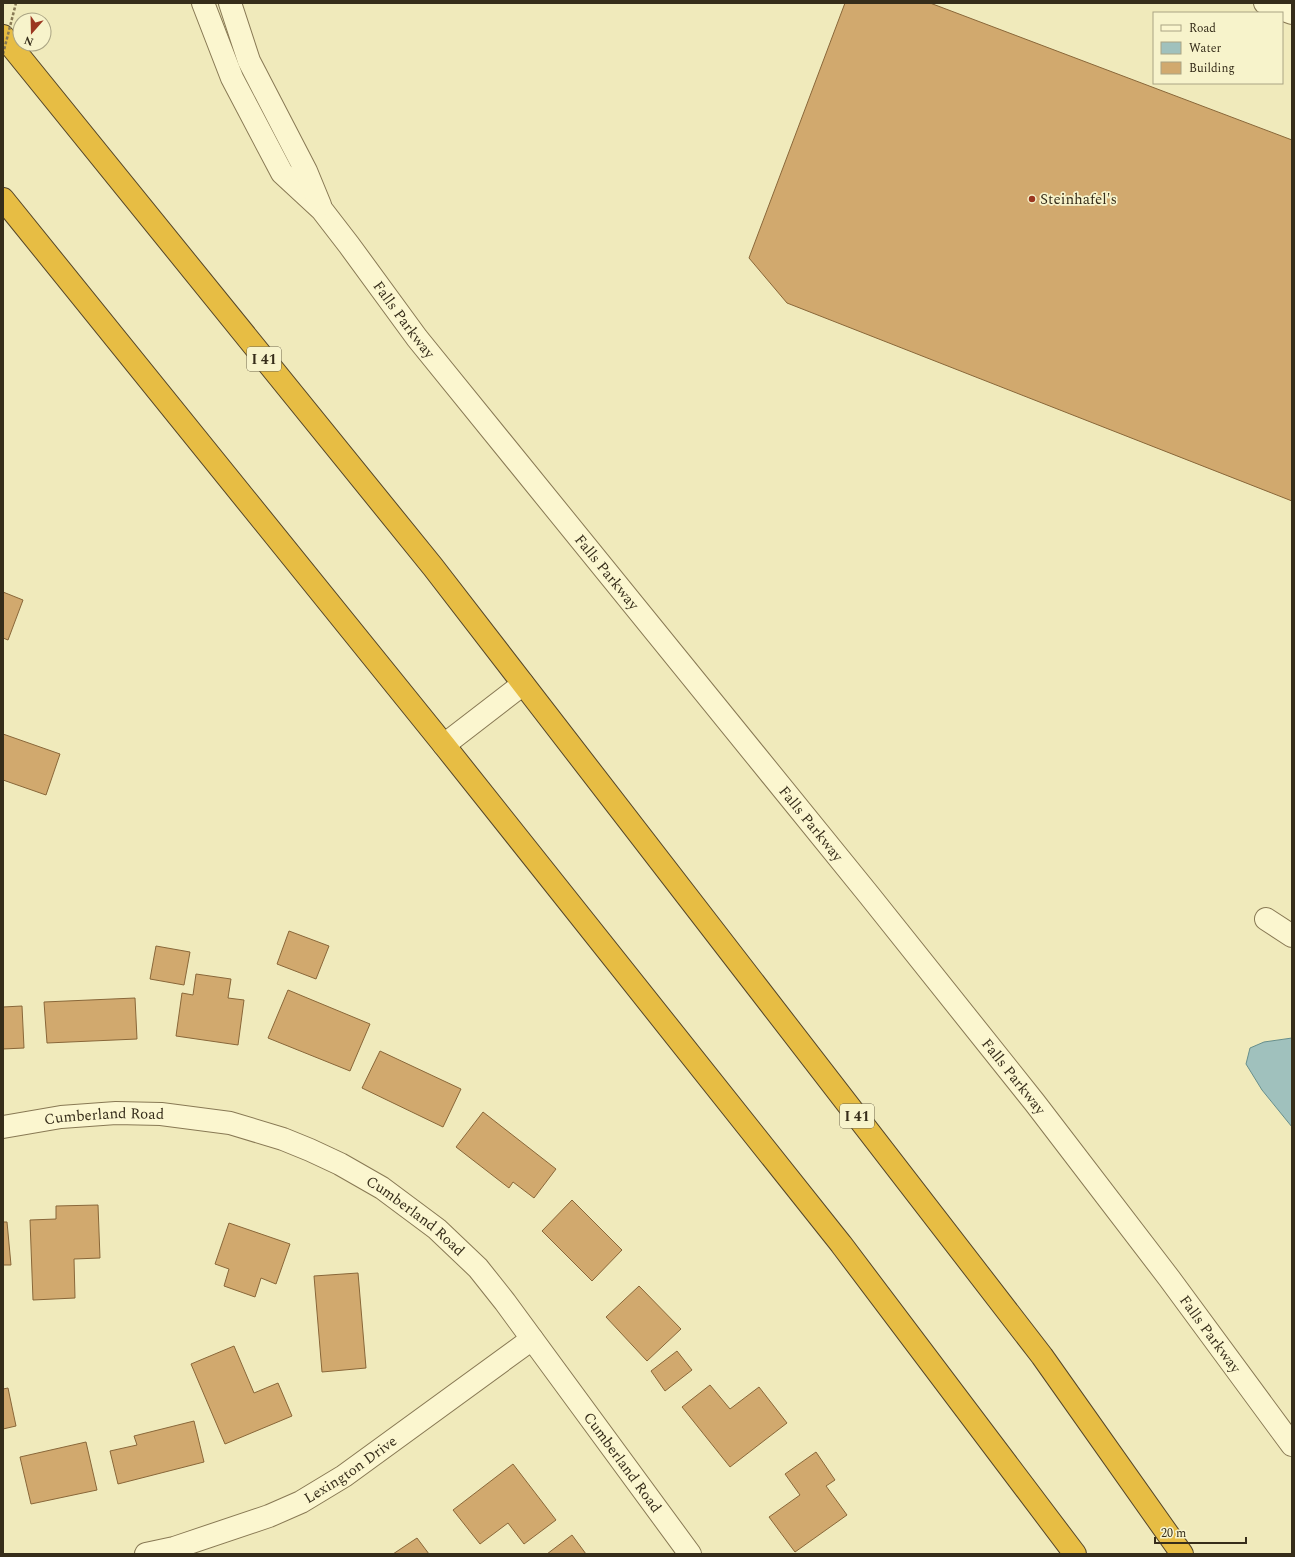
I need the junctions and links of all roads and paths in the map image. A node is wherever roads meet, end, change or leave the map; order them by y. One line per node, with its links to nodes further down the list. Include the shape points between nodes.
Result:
1 (16, 3): 7 (path, bridge)
2 (203, 3): 9 (street, Falls Parkway, via 232,78 282,173)
3 (230, 3): 9 (street, Falls Parkway, via 249,62 306,172)
4 (1265, 3): 5 (street)
5 (1292, 13)
6 (3, 36): 10 (highway, I 41, via 433,567)
7 (3, 54)
8 (3, 199): 11 (highway)
9 (322, 210): 16 (street, Falls Parkway, via 417,338 869,895 1034,1103 1169,1278)
10 (523, 684): 11 (street); 20 (highway, I 41, via 1042,1356)
11 (444, 745): 19 (highway, via 841,1244)
12 (1266, 919): 13 (street)
13 (1292, 936)
14 (3, 1127): 15 (street, Cumberland Road, via 61,1117 116,1113 161,1114 230,1123 283,1139 340,1164 382,1188 437,1228 478,1268)
15 (532, 1339): 17 (street, Lexington Drive, via 344,1476 301,1502 262,1519 174,1548); 18 (street, Cumberland Road)
16 (1292, 1445)
17 (146, 1554)
18 (690, 1554)
19 (1075, 1554)
20 (1182, 1554)

